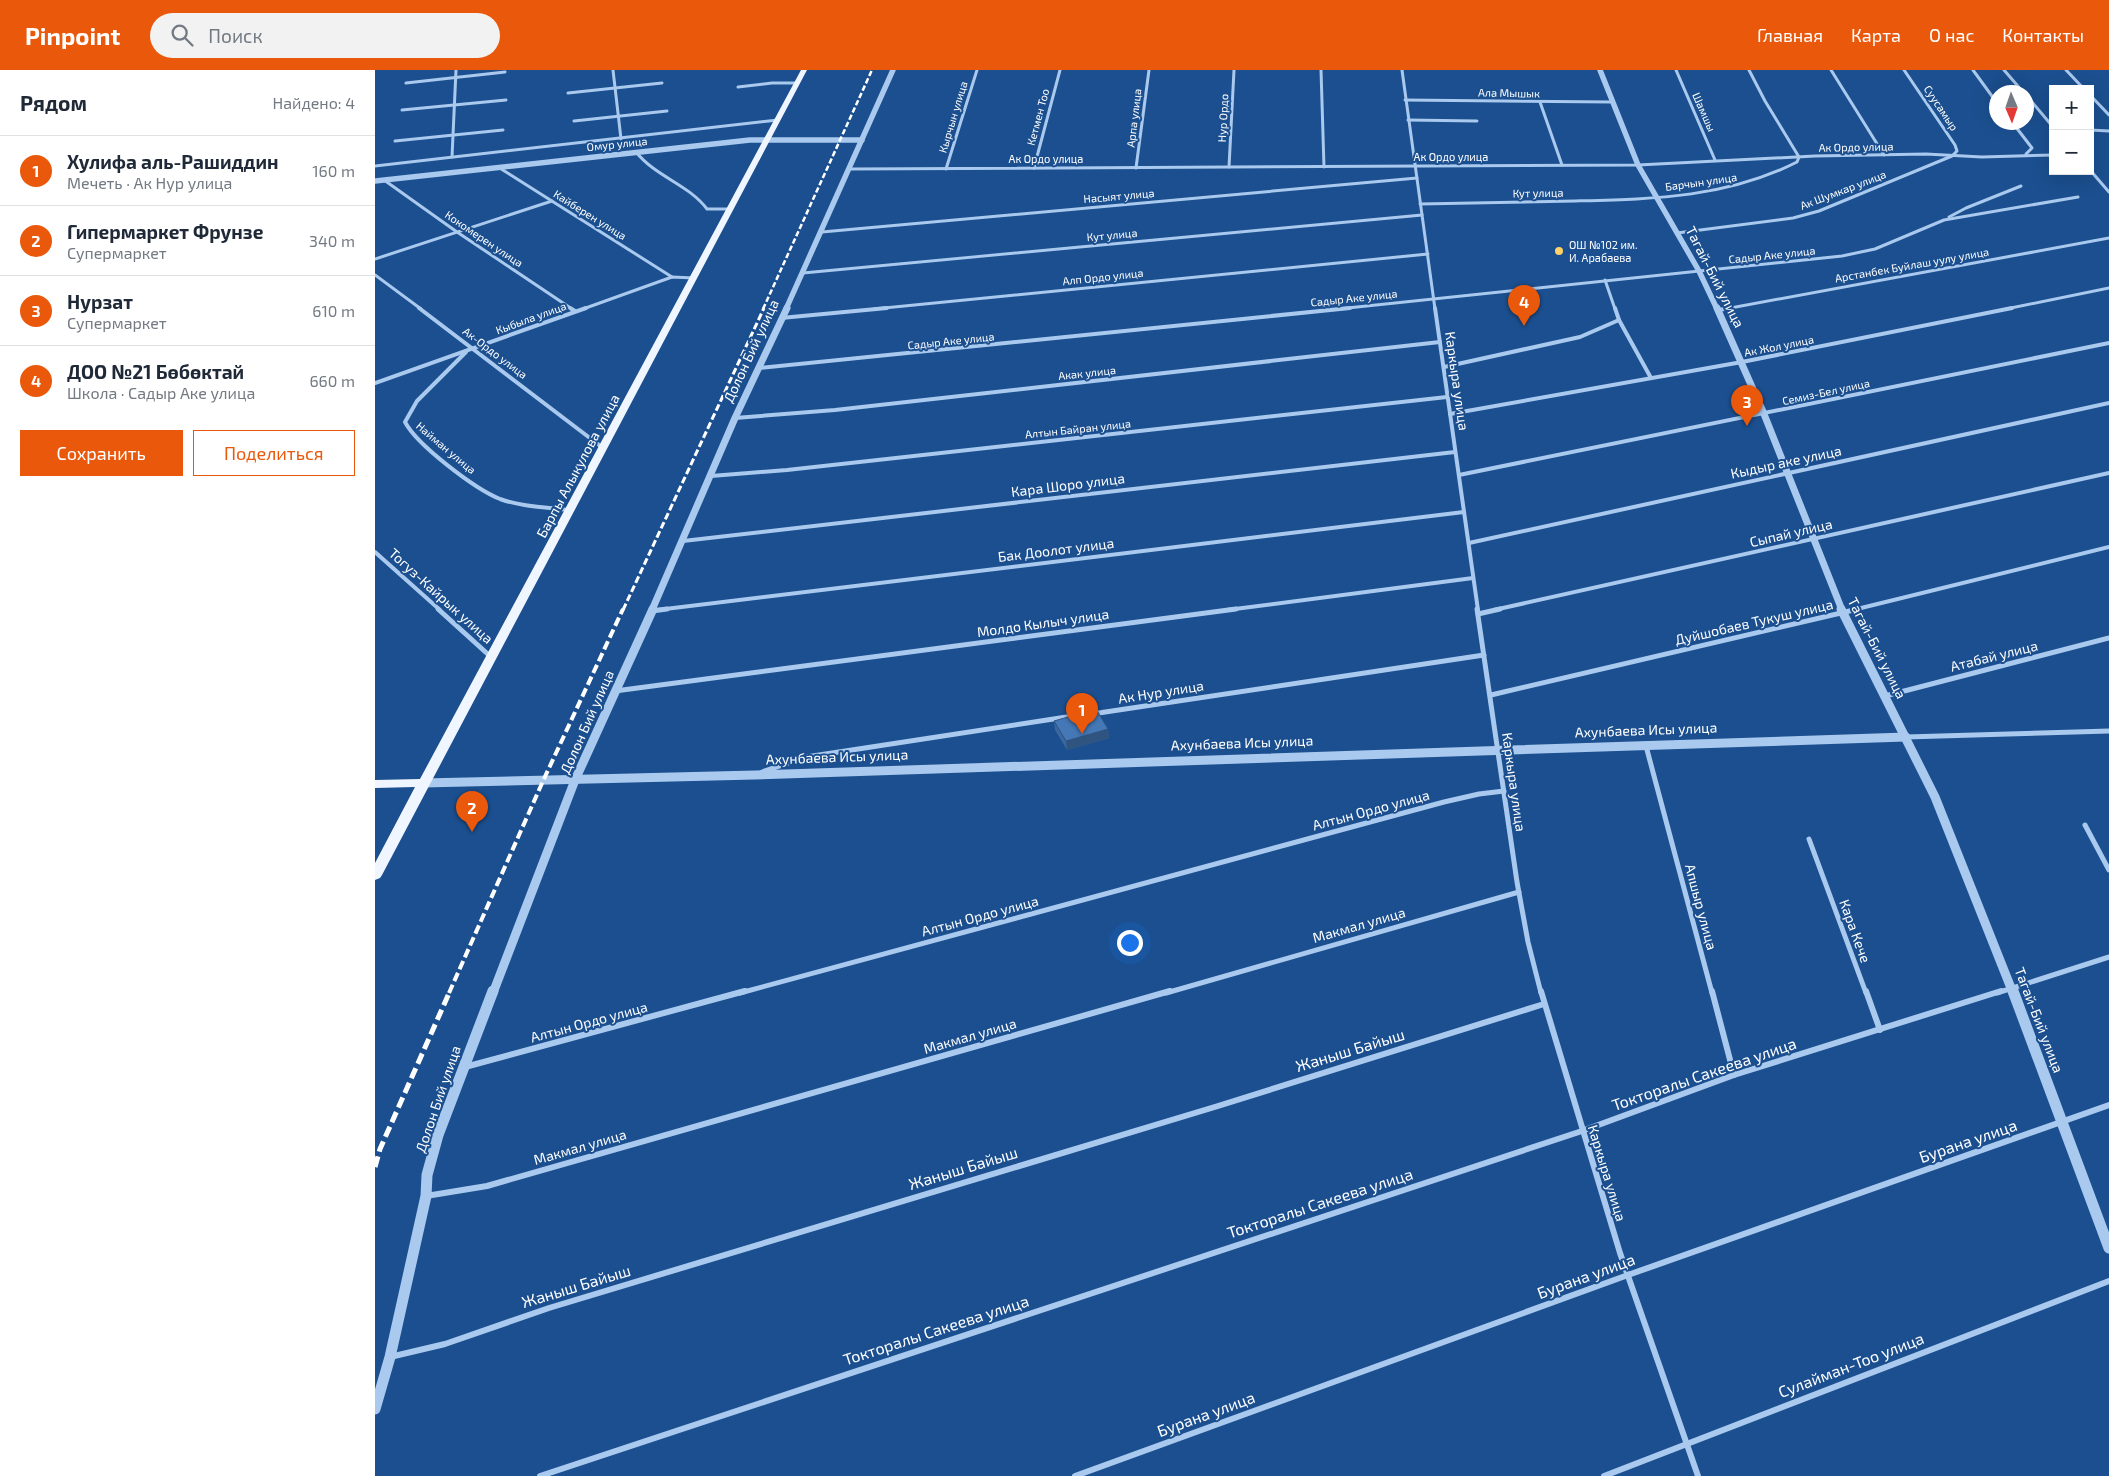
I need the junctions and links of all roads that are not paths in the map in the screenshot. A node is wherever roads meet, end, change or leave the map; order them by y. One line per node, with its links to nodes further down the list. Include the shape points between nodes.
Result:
1 (456, 70): 20 (street)
2 (613, 70): 26 (street)
3 (804, 70): 23 (main road, Барпы Алыкулова улица)
4 (893, 70): 53 (street, Долон Бий улица)
5 (977, 70): 73 (street, Кырчын улица)
6 (1060, 70): 70 (street, Кетмен Тоо)
7 (1149, 70): 71 (street, Арпа улица)
8 (1234, 70): 68 (street, Нур Ордо)
9 (1321, 70): 66 (street)
10 (1402, 70): 32 (street, Каркыра улица)
11 (1600, 70): 34 (street, Тагай-Бий улица)
12 (1676, 70): 62 (street, Шамшы)
13 (1749, 70): 61 (street)
14 (1831, 70): 56 (street)
15 (1904, 70): 59 (street, Суусамыр, via 1955,145 1957,151)
16 (1973, 70): 28 (street)
17 (2004, 70): 24 (street)
18 (2066, 70): 25 (street)
19 (505, 72): 20 (street)
20 (456, 77): 21 (street); 36 (street)
21 (406, 83)
22 (662, 83): 26 (street)
23 (797, 83): 27 (street); 41 (main road, Барпы Алыкулова улица)
24 (2017, 85)
25 (2080, 85)
26 (615, 87): 29 (street); 40 (street)
27 (738, 87)
28 (1989, 92)
29 (568, 93)
30 (2094, 99): 39 (street)
31 (505, 100): 36 (street)
32 (1405, 100): 33 (street, Ала Мышык); 42 (street, Каркыра улица)
33 (1541, 102): 34 (street, Ала Мышык); 63 (street)
34 (1613, 102): 64 (street, Тагай-Бий улица)
35 (2034, 104): 45 (street)
36 (454, 105): 37 (street); 50 (street)
37 (401, 110)
38 (667, 111): 40 (street)
39 (2109, 115)
40 (618, 116): 43 (street); 51 (street)
41 (778, 120): 51 (street, Омур улица); 52 (main road, Барпы Алыкулова улица)
42 (1408, 120): 44 (street); 67 (street, Каркыра улица)
43 (574, 121)
44 (1477, 122)
45 (2049, 122)
46 (503, 130): 50 (street)
47 (2018, 130): 57 (street, via 2032,148)
48 (2094, 130): 49 (street)
49 (2109, 131)
50 (453, 135): 54 (street); 60 (street)
51 (621, 139): 60 (street, Омур улица)
52 (768, 139): 53 (street, Омур улица); 55 (street, Омур улица); 84 (main road, Барпы Алыкулова улица)
53 (862, 140): 72 (street, Долон Бий улица)
54 (395, 141)
55 (636, 152): 69 (street, Омур улица); 84 (street, via 657,175 695,196 707,209)
56 (1884, 154): 59 (street, Ак Ордо улица); 61 (street, Ак Ордо улица)
57 (2025, 154): 58 (street, Ак Ордо улица); 59 (street, Ак Ордо улица)
58 (2049, 155)
59 (1952, 156): 89 (street, Ак Шумкар улица, via 1811,213)
60 (452, 157): 65 (street, Омур улица)
61 (1799, 157): 62 (street, Ак Ордо улица); 80 (street, Барчын улица, via 1786,169 1736,188)
62 (1715, 160): 64 (street, Ак Ордо улица)
63 (1562, 165): 64 (street, Ак Ордо улица); 67 (street, Ак Ордо улица)
64 (1638, 165): 80 (street, Тагай-Бий улица)
65 (375, 166)
66 (1324, 166): 67 (street, Ак Ордо улица); 68 (street, Ак Ордо улица)
67 (1415, 166): 75 (street, Каркыра улица)
68 (1229, 167): 71 (street, Ак Ордо улица)
69 (498, 168): 76 (street, Омур улица); 82 (street, Кайберен улица)
70 (1034, 168): 71 (street, Ак Ордо улица); 73 (street, Ак Ордо улица)
71 (1136, 168)
72 (849, 169): 73 (street, Ак Ордо улица); 88 (street, Долон Бий улица)
73 (946, 169)
74 (2094, 175): 79 (street)
75 (1417, 178): 83 (street, Каркыра улица); 88 (street, Насыят улица)
76 (384, 180): 77 (street, Омур улица); 87 (street, Кокомерен улица)
77 (375, 181)
78 (2021, 186): 86 (street, Садыр Аке улица)
79 (2109, 192)
80 (1657, 197): 83 (street, Кут улица); 89 (street, Тагай-Бий улица)
81 (2078, 197): 86 (street, Садыр Аке улица)
82 (552, 201): 87 (street); 96 (street, Кайберен улица)
83 (1420, 204): 85 (street, Каркыра улица)
84 (730, 209): 97 (main road, Барпы Алыкулова улица)
85 (1422, 215): 91 (street, Каркыра улица); 94 (street, Кут улица)
86 (1944, 220): 93 (street, Садыр Аке улица, via 1875,249 1842,256)
87 (457, 232): 92 (street); 102 (street, Кокомерен улица)
88 (822, 232): 94 (street, Долон Бий улица)
89 (1677, 234): 93 (street, Тагай-Бий улица)
90 (2109, 238): 101 (street, Арстанбек Буйлаш уулу улица)
91 (1428, 254): 100 (street, Каркыра улица); 103 (street, Алп Ордо улица)
92 (375, 259)
93 (1699, 271): 98 (street, Садыр Аке улица); 101 (street, Тагай-Бий улица)
94 (803, 273): 103 (street, Долон Бий улица)
95 (375, 275): 107 (street, Ак-Ордо улица)
96 (672, 277): 97 (street, Кыбыла улица); 102 (street, Кыбыла улица)
97 (695, 278): 119 (main road, Барпы Алыкулова улица)
98 (1605, 280): 100 (street, Садыр Аке улица); 104 (street)
99 (2109, 288): 109 (street, Ак Жол улица)
100 (1433, 298): 105 (street, Каркыра улица); 111 (street, Садыр Аке улица)
101 (1718, 310): 109 (street, Тагай-Бий улица)
102 (575, 311): 107 (street, Кыбыла улица)
103 (781, 318): 111 (street, Долон Бий улица)
104 (1619, 320): 110 (street, via 1581,337); 112 (street)
105 (1440, 342): 110 (street, Каркыра улица); 118 (street, Акак улица, via 835,410)
106 (2109, 343): 117 (street, Семиз-Бел улица)
107 (475, 348): 108 (street, Кыбыла улица); 119 (street, Ак-Ордо улица)
108 (468, 350): 113 (street, Кыбыла улица); 125 (street, Найман улица, via 417,400 405,422 411,433 481,488 501,498)
109 (1742, 362): 112 (street, Ак Жол улица); 117 (street, Тагай-Бий улица)
110 (1444, 367): 114 (street, Каркыра улица)
111 (759, 368): 118 (street, Долон Бий улица)
112 (1651, 378): 116 (street, Ак Жол улица)
113 (375, 383)
114 (1447, 397): 116 (street, Каркыра улица); 124 (street, Алтын Байран улица)
115 (2109, 403): 122 (street, Кыдыр аке улица)
116 (1450, 414): 120 (street, Каркыра улица)
117 (1764, 414): 122 (street, Тагай-Бий улица); 123 (street, Семиз-Бел улица)
118 (735, 418): 124 (street, Долон Бий улица)
119 (603, 448): 125 (main road, Барпы Алыкулова улица)
120 (1455, 452): 123 (street, Каркыра улица); 128 (street, Кара Шоро улица)
121 (2109, 473): 127 (street, Сыпай улица)
122 (1787, 474): 127 (street, Тагай-Бий улица); 129 (street, Кыдыр аке улица)
123 (1459, 475): 126 (street, Каркыра улица)
124 (711, 476): 128 (street, Долон Бий улица)
125 (569, 510): 138 (main road, Барпы Алыкулова улица)
126 (1464, 512): 129 (street, Каркыра улица); 133 (street, Бак Доолот улица)
127 (1812, 540): 134 (street, Тагай-Бий улица); 135 (street, Сыпай улица)
128 (683, 541): 133 (street, Долон Бий улица)
129 (1469, 543): 132 (street, Каркыра улица)
130 (2109, 547): 134 (street, Дуйшобаев Тукуш улица)
131 (375, 552): 138 (street, Тогуз-Кайрык улица)
132 (1473, 578): 135 (street, Каркыра улица); 139 (street, Молдо Кылыч улица)
133 (652, 611): 139 (street, Долон Бий улица)
134 (1843, 613): 140 (street, Дуйшобаев Тукуш улица); 141 (street, Тагай-Бий улица)
135 (1478, 614): 137 (street, Каркыра улица)
136 (2109, 638): 141 (street, Атабай улица)
137 (1484, 655): 140 (street, Каркыра улица); 146 (street, Ак Нур улица, via 806,757)
138 (492, 657): 148 (main road, Барпы Алыкулова улица)
139 (615, 692): 147 (street, Долон Бий улица)
140 (1491, 695): 145 (street, Каркыра улица)
141 (1885, 696): 143 (street, Тагай-Бий улица)
142 (2109, 731): 143 (street, Ахунбаева Исы улица)
143 (1906, 737): 144 (street, Ахунбаева Исы улица); 157 (street, Тагай-Бий улица, via 1935,797)
144 (1647, 746): 145 (street, Ахунбаева Исы улица); 161 (street, Апшыр улица)
145 (1499, 750): 146 (street, Ахунбаева Исы улица); 150 (street, Каркыра улица)
146 (755, 775): 147 (street, Ахунбаева Исы улица)
147 (575, 780): 148 (street, Ахунбаева Исы улица); 160 (street, Долон Бий улица)
148 (423, 783): 149 (main road, Ахунбаева Исы улица); 154 (main road, Барпы Алыкулова улица)
149 (375, 784)
150 (1504, 792): 155 (street, Каркыра улица); 160 (street, Алтын Ордо улица, via 1444,802)
151 (2085, 825): 153 (street)
152 (1809, 839): 159 (street, Кара Кече)
153 (2109, 870)
154 (375, 875)
155 (1519, 892): 158 (street, Каркыра улица); 165 (street, Макмал улица, via 487,1186)
156 (2109, 957): 157 (street, Токторалы Сакеева улица)
157 (2012, 989): 159 (street, Токторалы Сакеева улица); 163 (street, Тагай-Бий улица)
158 (1544, 1004): 164 (street, Каркыра улица); 169 (street, Жаныш Байыш, via 549,1308 445,1344)
159 (1880, 1030): 161 (street, Токторалы Сакеева улица)
160 (462, 1068): 165 (street, Долон Бий улица, via 438,1135 427,1175)
161 (1734, 1075): 164 (street, Токторалы Сакеева улица)
162 (2109, 1105): 163 (street, Бурана улица)
163 (2063, 1122): 166 (street, Тагай-Бий улица); 167 (street, Бурана улица)
164 (1582, 1131): 167 (street, Каркыра улица); 172 (street, Токторалы Сакеева улица)
165 (426, 1196): 169 (street, Долон Бий улица)
166 (2109, 1248)
167 (1628, 1275): 171 (street, Каркыра улица); 173 (street, Бурана улица)
168 (2109, 1281): 171 (street, Сулайман-Тоо улица)
169 (390, 1357): 170 (street, Долон Бий улица)
170 (375, 1409)
171 (1687, 1443): 174 (street, Сулайман-Тоо улица); 175 (street, Каркыра улица)
172 (540, 1476)
173 (1075, 1476)
174 (1604, 1476)
175 (1698, 1476)

